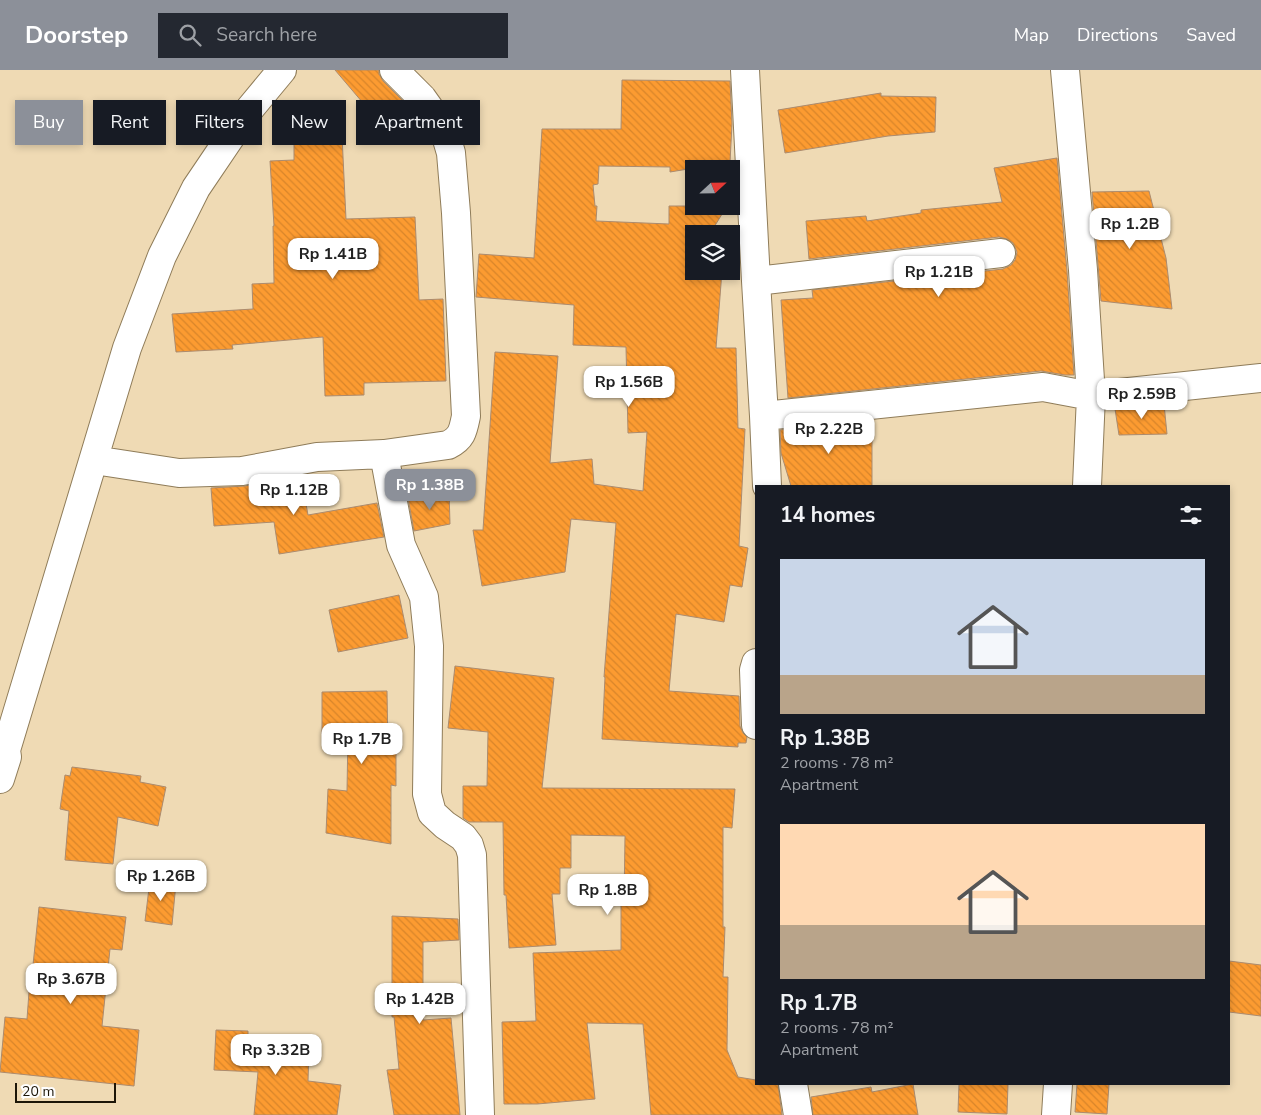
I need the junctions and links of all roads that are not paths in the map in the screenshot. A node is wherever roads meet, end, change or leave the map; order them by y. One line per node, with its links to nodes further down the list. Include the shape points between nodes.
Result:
1 (282, 70): 11 (street, via 248,111 196,188 162,256 127,348)
2 (394, 70): 10 (street, via 422,98 444,130 450,153 466,416 464,429 457,441)
3 (745, 70): 6 (street)
4 (1065, 70): 8 (street)
5 (1001, 253): 6 (street)
6 (756, 281): 9 (street)
7 (1261, 378): 8 (street)
8 (1091, 396): 9 (street, via 1043,387); 13 (street)
9 (764, 416): 12 (street)
10 (384, 454): 11 (street, via 317,457 242,471 179,473); 19 (street, via 401,545 424,597 430,646 427,794 432,813 463,837 472,855)
11 (94, 460): 16 (street)
12 (767, 485)
13 (1087, 485)
14 (755, 666): 15 (street)
15 (755, 698)
16 (0, 779)
17 (794, 1085): 20 (street)
18 (1058, 1085): 21 (street)
19 (480, 1115)
20 (798, 1115)
21 (1056, 1115)

